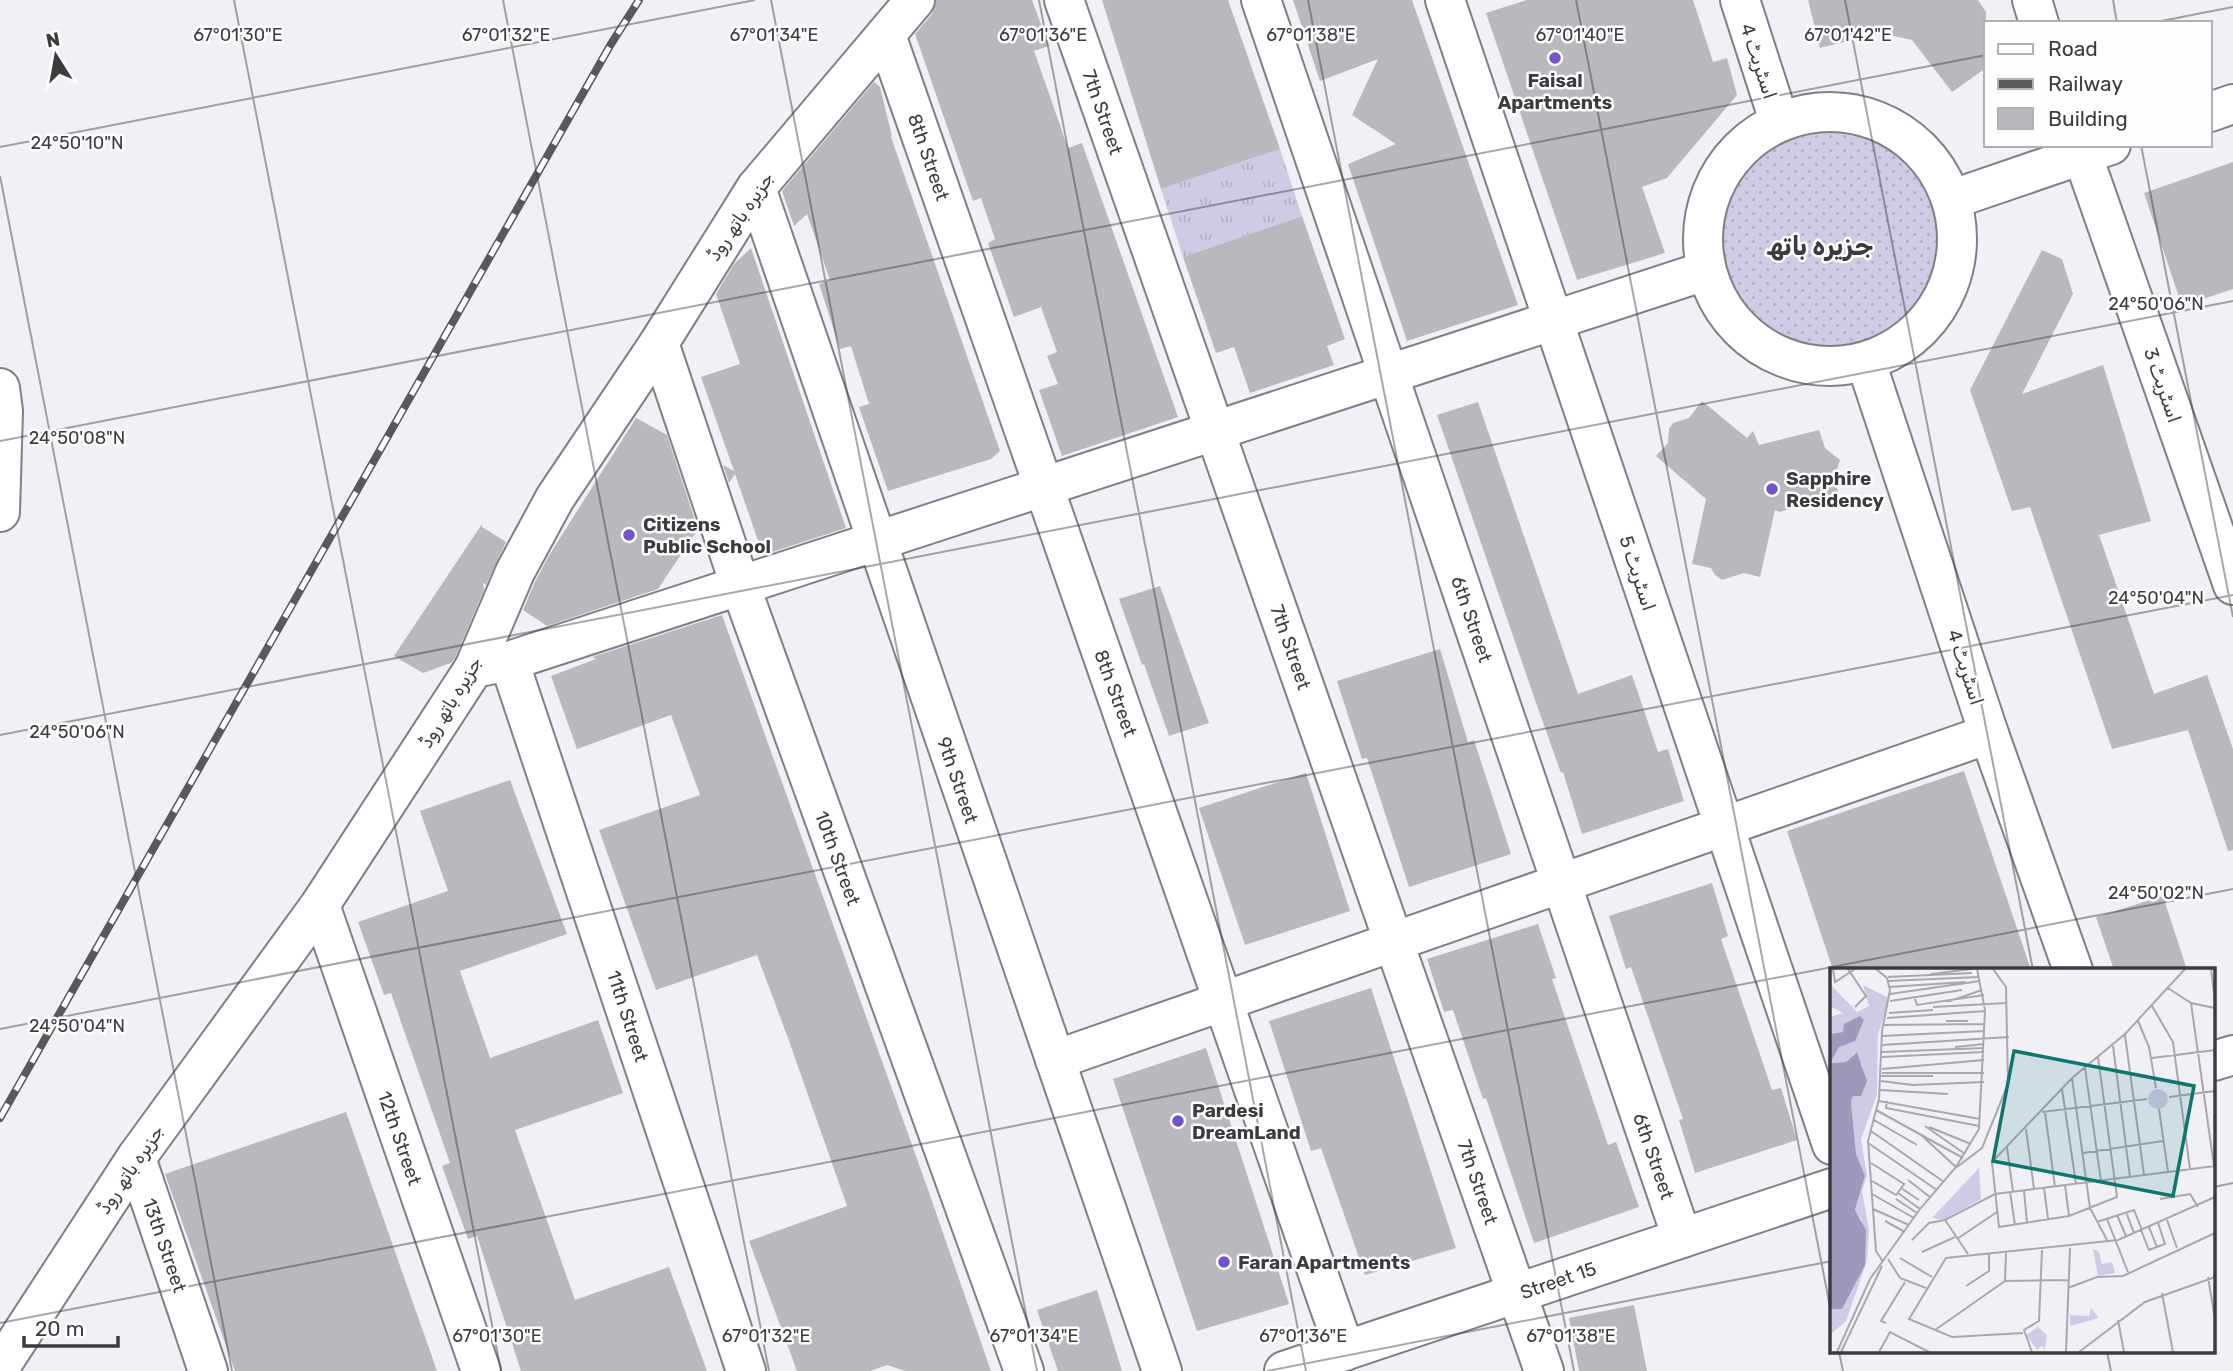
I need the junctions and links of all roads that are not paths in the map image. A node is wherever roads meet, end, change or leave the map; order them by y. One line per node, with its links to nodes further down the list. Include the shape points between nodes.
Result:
1 (915, 0): 8 (street, جزیرہ باتھ روڈ)
2 (1064, 0): 21 (street, 7th Street)
3 (1261, 0): 19 (street, 6th Street)
4 (1444, 0): 16 (street, اسٹریٹ 5)
5 (1740, 0): 11 (street, اسٹریٹ 4)
6 (2032, 0): 7 (street)
7 (2038, 21)
8 (886, 35): 13 (street, جزیرہ باتھ روڈ); 22 (street, 8th Street)
9 (2233, 104): 10 (street)
10 (2212, 111)
11 (1779, 121): 14 (street, via 1820,111 1862,115 1900,131 1931,160); 15 (street, via 1741,145 1715,181 1702,223)
12 (2090, 149): 14 (street); 26 (street, اسٹریٹ 3)
13 (756, 188): 17 (street, جزیرہ باتھ روڈ); 24 (street, 9th Street)
14 (1953, 199): 18 (street, via 1958,238 1952,279 1933,315 1903,344)
15 (1705, 271): 16 (street); 18 (street, via 1720,305 1747,337 1783,358 1824,367)
16 (1554, 320): 19 (street); 29 (street, اسٹریٹ 5)
17 (659, 343): 25 (street, 10th Street); 27 (street, جزیرہ باتھ روڈ, via 555,498 514,572)
18 (1866, 362): 28 (street, اسٹریٹ 4)
19 (1388, 374): 21 (street); 30 (street, 6th Street)
20 (0, 388): 23 (street)
21 (1216, 430): 22 (street); 32 (street, 7th Street)
22 (1043, 486): 24 (street); 34 (street, 8th Street)
23 (0, 512)
24 (876, 541): 25 (street); 36 (street, 9th Street)
25 (740, 585): 27 (street); 48 (street, 10th Street)
26 (2233, 585)
27 (492, 664): 31 (street, جزیرہ باتھ روڈ); 47 (street, 11th Street)
28 (1989, 734): 29 (street); 33 (street, اسٹریٹ 4)
29 (1723, 827): 30 (street); 38 (street, اسٹریٹ 5)
30 (1562, 883): 32 (street); 41 (street, 6th Street)
31 (320, 905): 39 (street, جزیرہ باتھ روڈ); 46 (street, 12th Street)
32 (1393, 942): 34 (street); 42 (street, 7th Street)
33 (2072, 968)
34 (1226, 1001): 36 (street); 43 (street, 8th Street)
35 (2233, 1055): 37 (street)
36 (1055, 1060): 49 (street, 9th Street)
37 (2216, 1060)
38 (1830, 1139)
39 (136, 1158): 44 (street, جزیرہ باتھ روڈ); 45 (street, 13th Street)
40 (1830, 1189): 41 (street, Street 15)
41 (1682, 1238): 42 (street, Street 15)
42 (1517, 1293): 43 (street, Street 15); 51 (street, 7th Street)
43 (1345, 1351): 50 (street, Street 15)
44 (0, 1367)
45 (208, 1371)
46 (481, 1371)
47 (746, 1371)
48 (1024, 1371)
49 (1162, 1371)
50 (1284, 1371)
51 (1544, 1371)

